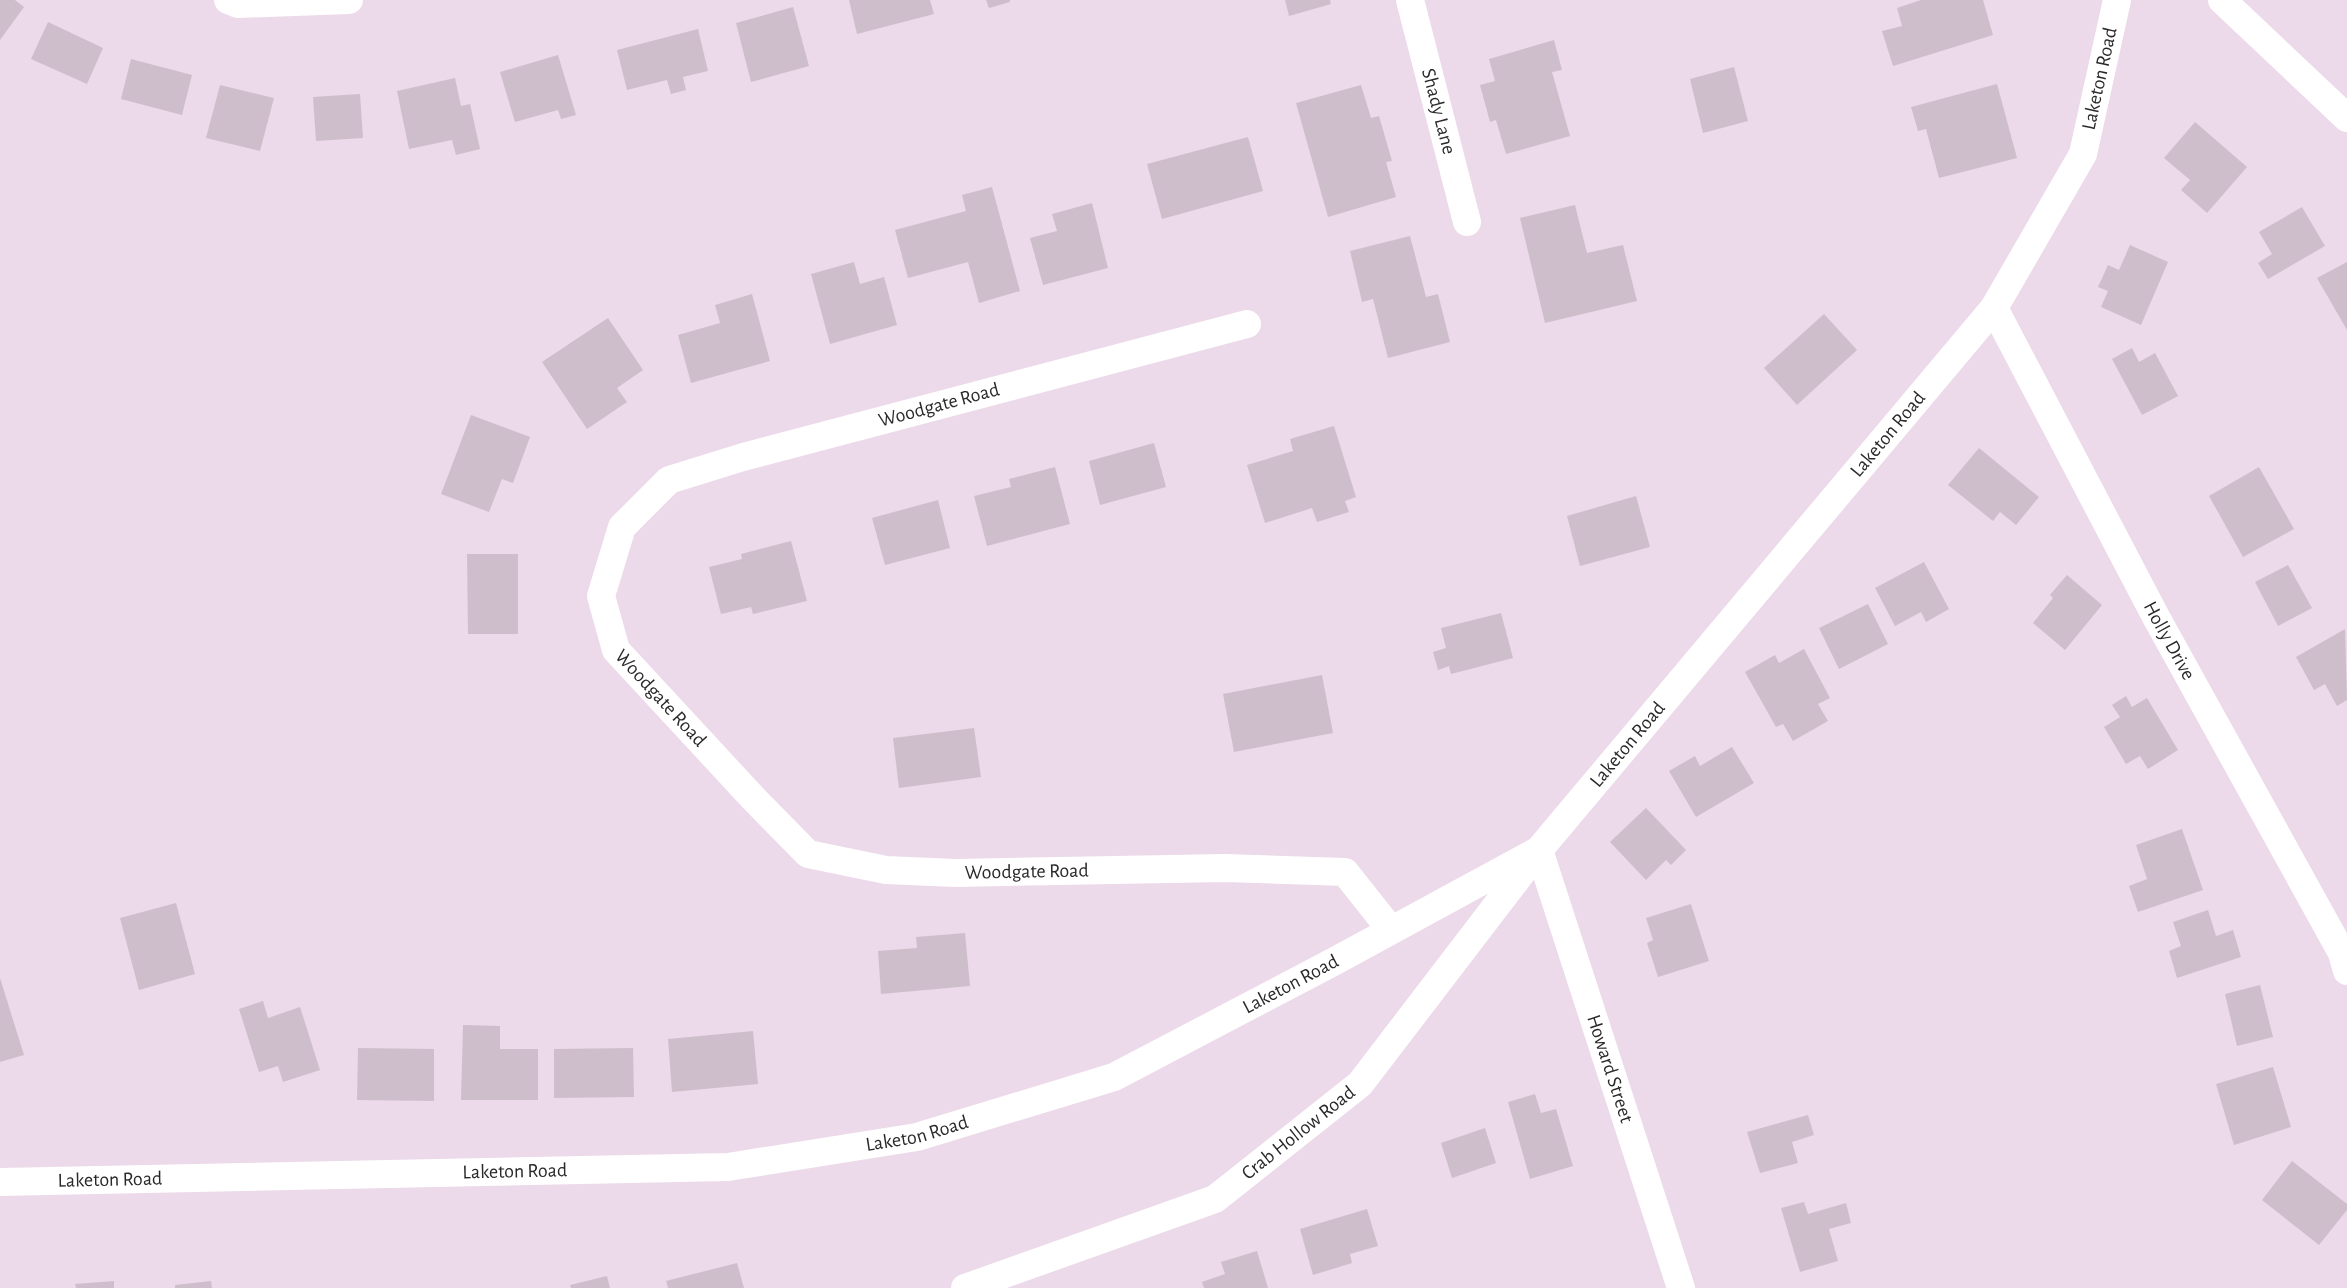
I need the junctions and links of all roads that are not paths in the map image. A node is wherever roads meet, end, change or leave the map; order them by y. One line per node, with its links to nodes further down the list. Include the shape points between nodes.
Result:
1 (228, 0): 2 (street, via 238,4)
2 (349, 0)
3 (1410, 0): 7 (street, Shady Lane)
4 (2117, 0): 8 (street, Laketon Road, via 2083,154)
5 (2222, 0): 6 (street)
6 (2347, 118)
7 (1467, 222)
8 (1994, 308): 10 (street, Laketon Road); 12 (street, Holly Drive, via 2156,617 2342,953)
9 (1247, 324): 11 (street, Woodgate Road, via 742,457 669,480 622,527 601,596 616,650 808,854 886,870 955,873 1225,868 1345,872)
10 (1539, 850): 11 (street, Laketon Road); 14 (street, Crab Hollow Road, via 1360,1084 1215,1199); 15 (street, Howard Street)
11 (1391, 930): 13 (street, Laketon Road, via 1114,1077 917,1137 728,1167)
12 (2347, 972)
13 (0, 1182)
14 (969, 1287)
15 (1681, 1288)

